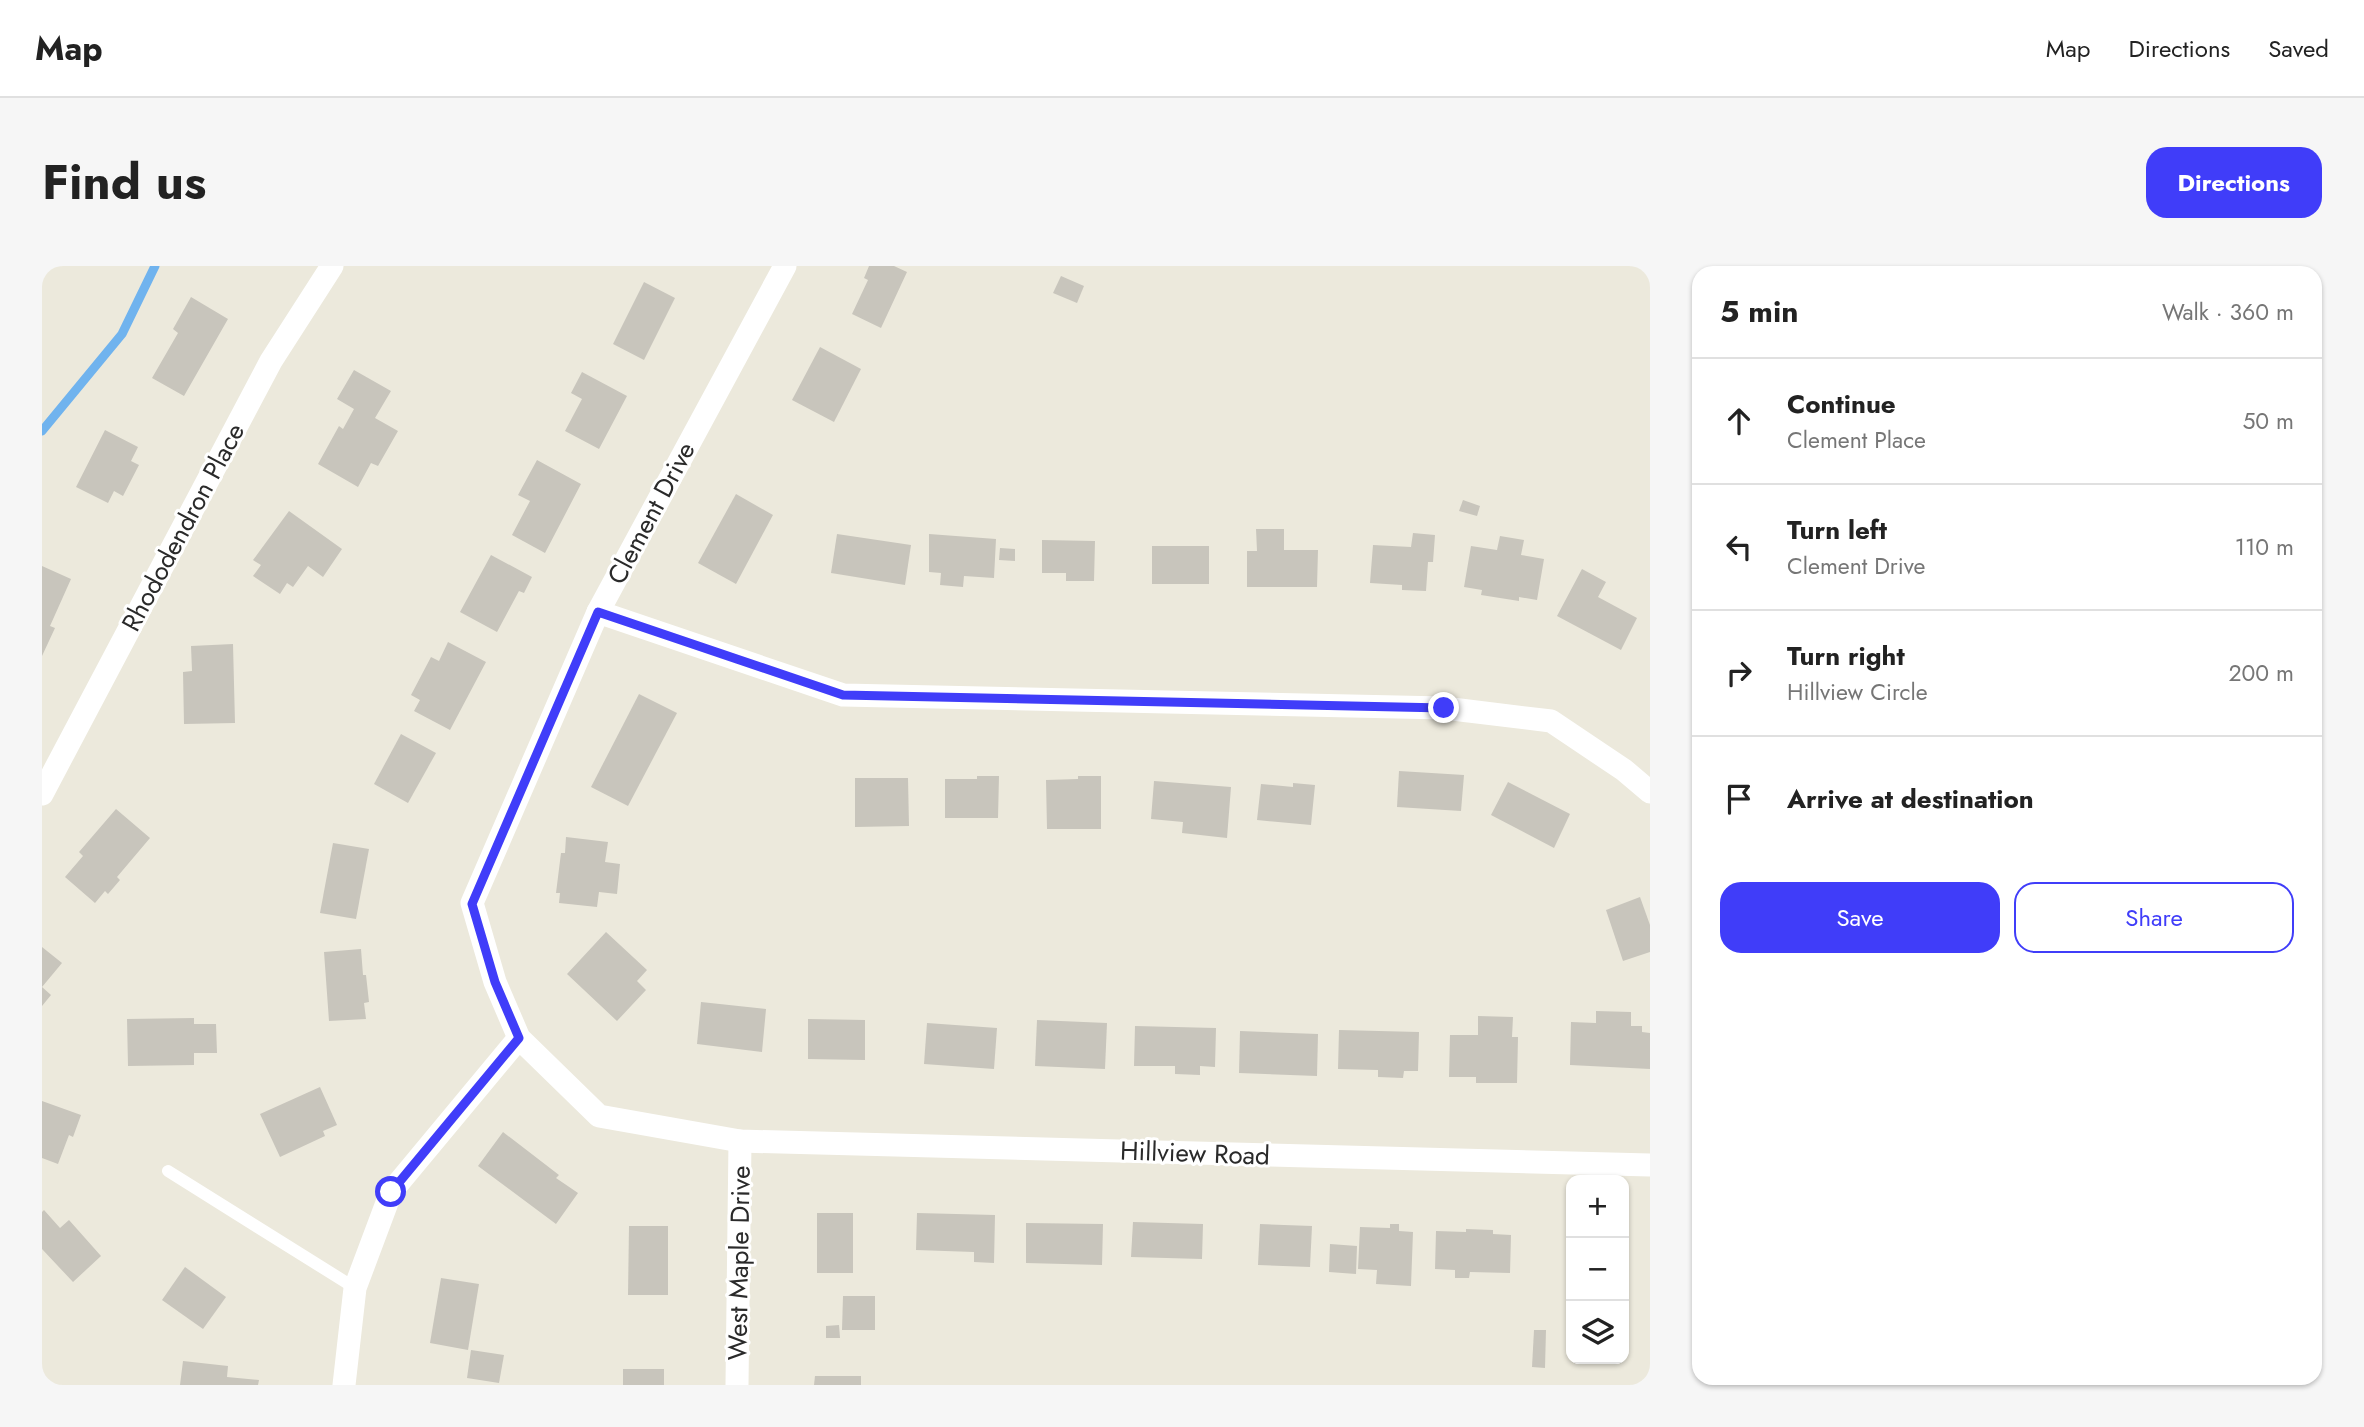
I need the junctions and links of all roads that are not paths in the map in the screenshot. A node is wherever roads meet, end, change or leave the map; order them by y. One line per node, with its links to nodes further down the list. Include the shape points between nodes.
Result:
1 (332, 266): 5 (street, Rhododendron Place, via 271,361)
2 (785, 266): 3 (street, Clement Drive)
3 (598, 612): 4 (street, via 843,695 1444,708 1550,721); 6 (street, Clement Drive, via 472,904 495,982)
4 (1650, 792)
5 (42, 794)
6 (519, 1038): 7 (street, Clement Drive, via 600,1116); 10 (street, via 391,1192)
7 (740, 1141): 8 (street, Hillview Road); 12 (street, West Maple Drive)
8 (1650, 1165)
9 (168, 1171): 10 (lane)
10 (355, 1288): 11 (street)
11 (344, 1385)
12 (737, 1385)

